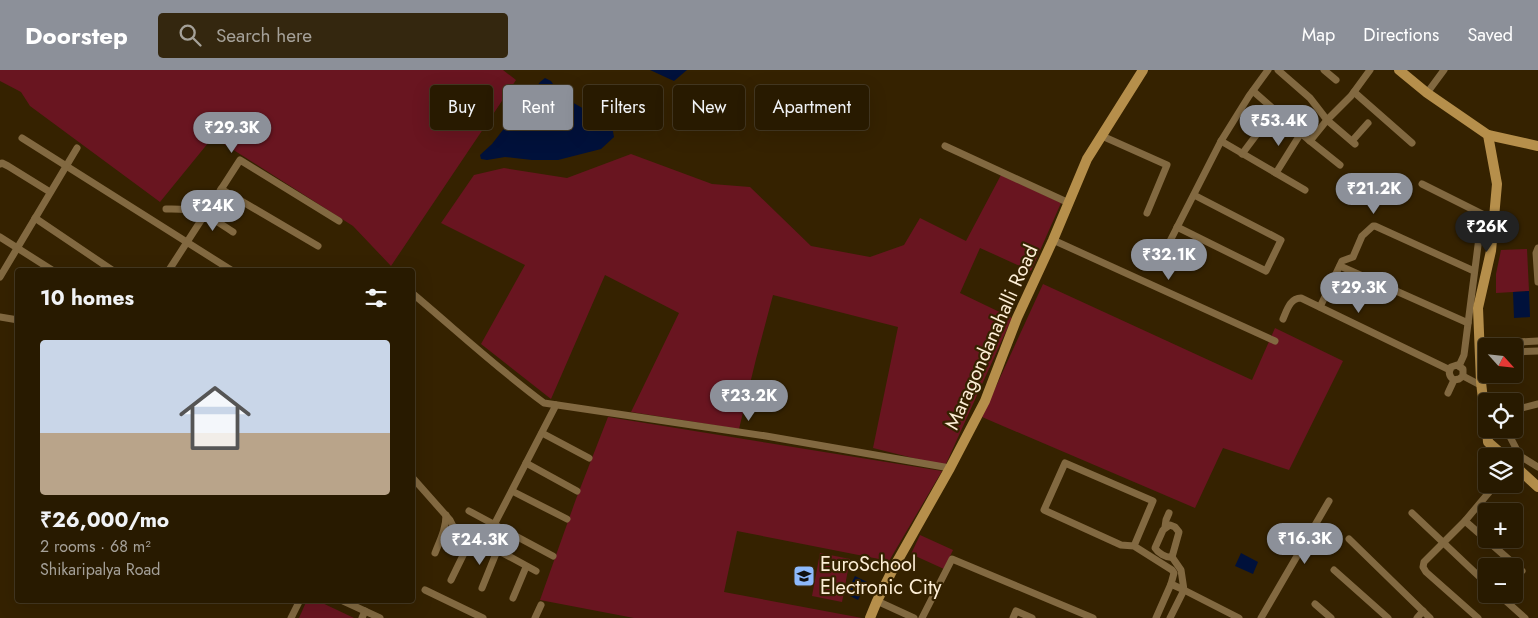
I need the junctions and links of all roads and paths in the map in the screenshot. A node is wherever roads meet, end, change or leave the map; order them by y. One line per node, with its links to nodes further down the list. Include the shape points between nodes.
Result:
1 (1143, 70): 17 (street, Maragondanahalli Road)
2 (1268, 70): 9 (street)
3 (1278, 70): 13 (street, via 1310,98)
4 (1324, 70): 8 (street)
5 (1370, 70): 10 (street)
6 (1444, 70): 11 (street)
7 (1401, 71): 11 (street)
8 (1336, 80)
9 (1253, 91): 12 (street); 19 (street)
10 (1354, 92): 13 (street); 21 (street)
11 (1427, 93): 16 (street)
12 (1274, 110): 15 (street); 25 (street)
13 (1327, 120): 14 (street, via 1354,143); 20 (street)
14 (1368, 123)
15 (1301, 133): 20 (street); 29 (street)
16 (1488, 134): 23 (street); 40 (street, via 1497,184)
17 (1102, 136): 35 (street, Maragondanahalli Road, via 1087,159); 38 (street, via 1167,165)
18 (22, 138): 28 (street)
19 (1221, 141): 25 (street); 34 (street)
20 (1310, 141): 27 (street)
21 (1412, 144)
22 (945, 146): 35 (street)
23 (1538, 146)
24 (77, 148): 28 (street)
25 (1242, 154): 29 (street)
26 (0, 164): 33 (street)
27 (1340, 165)
28 (66, 166): 33 (street); 47 (street)
29 (1276, 173): 32 (street)
30 (1422, 184): 39 (street)
31 (221, 189): 37 (street); 42 (street, via 240,160); 49 (street)
32 (1305, 190)
33 (50, 192): 41 (street)
34 (1194, 195): 43 (street); 43 (street, via 1281,240 1270,264 1266,271)
35 (1069, 203): 46 (street, Maragondanahalli Road)
36 (166, 209): 37 (street)
37 (205, 213): 44 (street); 47 (street)
38 (1147, 213)
39 (1482, 214): 40 (street); 57 (street)
40 (1496, 215): 66 (street, via 1478,308)
41 (35, 218): 50 (street); 54 (street)
42 (339, 221)
43 (1178, 227): 48 (street)
44 (233, 232)
45 (0, 237): 50 (street)
46 (1053, 240): 67 (street); 89 (street, Maragondanahalli Road, via 1017,318 985,401)
47 (186, 242): 55 (street); 56 (street)
48 (1168, 245)
49 (318, 246)
50 (17, 248): 53 (street); 58 (street)
51 (1538, 248): 59 (street)
52 (1340, 266): 57 (street, via 1344,260 1354,256 1362,236 1375,226); 61 (street); 65 (street)
53 (49, 268)
54 (109, 268)
55 (170, 268)
56 (228, 268)
57 (1474, 272): 65 (street)
58 (0, 277)
59 (1538, 282)
60 (415, 296): 80 (street, via 525,389 544,403)
61 (1320, 307): 63 (street, via 1296,298); 73 (street)
62 (0, 317): 64 (street)
63 (1283, 319)
64 (15, 320)
65 (1468, 323): 72 (street, via 1464,355)
66 (1481, 338)
67 (1275, 341)
68 (1538, 341): 69 (street)
69 (1523, 343)
70 (1538, 351): 71 (street)
71 (1523, 352)
72 (1459, 366): 73 (street, via 1455,365); 74 (street, via 1463,369)
73 (1450, 370): 75 (street, via 1450,377)
74 (1463, 376): 75 (street); 76 (street)
75 (1454, 380): 77 (street)
76 (1482, 386): 78 (street)
77 (1448, 393)
78 (1483, 393)
79 (1538, 404): 81 (street)
80 (556, 405): 82 (street); 89 (street, via 766,436)
81 (1523, 408)
82 (542, 433): 86 (street); 87 (street)
83 (1487, 438): 85 (street)
84 (1511, 438): 88 (street, via 1520,456)
85 (1495, 448)
86 (589, 458)
87 (526, 463): 93 (street); 94 (street)
88 (1537, 467): 92 (street)
89 (950, 468): 124 (street, Maragondanahalli Road)
90 (1523, 473): 92 (street)
91 (415, 480): 100 (street)
92 (1534, 483)
93 (512, 491): 101 (street); 103 (street)
94 (577, 492)
95 (1488, 493): 102 (street)
96 (1329, 501): 145 (street)
97 (469, 511): 103 (street)
98 (1169, 513): 104 (street)
99 (1412, 513): 107 (street)
100 (446, 515): 105 (street, via 453,526); 110 (street, via 446,524)
101 (567, 519)
102 (1465, 521): 107 (street); 113 (street)
103 (494, 525): 111 (street)
104 (1166, 527): 112 (street, via 1170,525 1179,532); 112 (street, via 1155,548 1160,554)
105 (472, 537): 109 (street); 118 (street)
106 (1349, 539): 130 (street)
107 (1442, 543): 117 (street); 150 (street, via 1423,567)
108 (1134, 546): 108 (street, via 1122,545 1044,510 1065,463 1154,501); 119 (street, via 1172,570)
109 (498, 551): 114 (street); 120 (street)
110 (435, 553)
111 (553, 556)
112 (1172, 557): 122 (street, via 1182,570)
113 (1507, 558)
114 (526, 567): 116 (street); 123 (street)
115 (1334, 570): 147 (street)
116 (536, 571)
117 (1478, 576)
118 (451, 580)
119 (1171, 584): 122 (street); 142 (street)
120 (482, 588)
121 (425, 590): 134 (street)
122 (1184, 590): 143 (street); 144 (street)
123 (512, 598)
124 (877, 601): 136 (street, Maragondanahalli Road); 137 (street)
125 (298, 603): 132 (street)
126 (346, 603): 131 (street)
127 (1508, 603): 151 (street)
128 (541, 604): 135 (street)
129 (1315, 604): 146 (street)
130 (1423, 611): 148 (street); 149 (street)
131 (364, 615): 133 (street)
132 (291, 618)
133 (380, 618)
134 (483, 618)
135 (535, 618)
136 (870, 618)
137 (914, 618)
138 (922, 618): 141 (street, via 952,558)
139 (1013, 618): 140 (street, via 1016,611)
140 (1032, 618)
141 (1093, 618)
142 (1156, 618)
143 (1170, 618)
144 (1239, 618)
145 (1261, 618)
146 (1331, 618)
147 (1388, 618)
148 (1417, 618)
149 (1430, 618)
150 (1478, 618)
151 (1525, 618)

